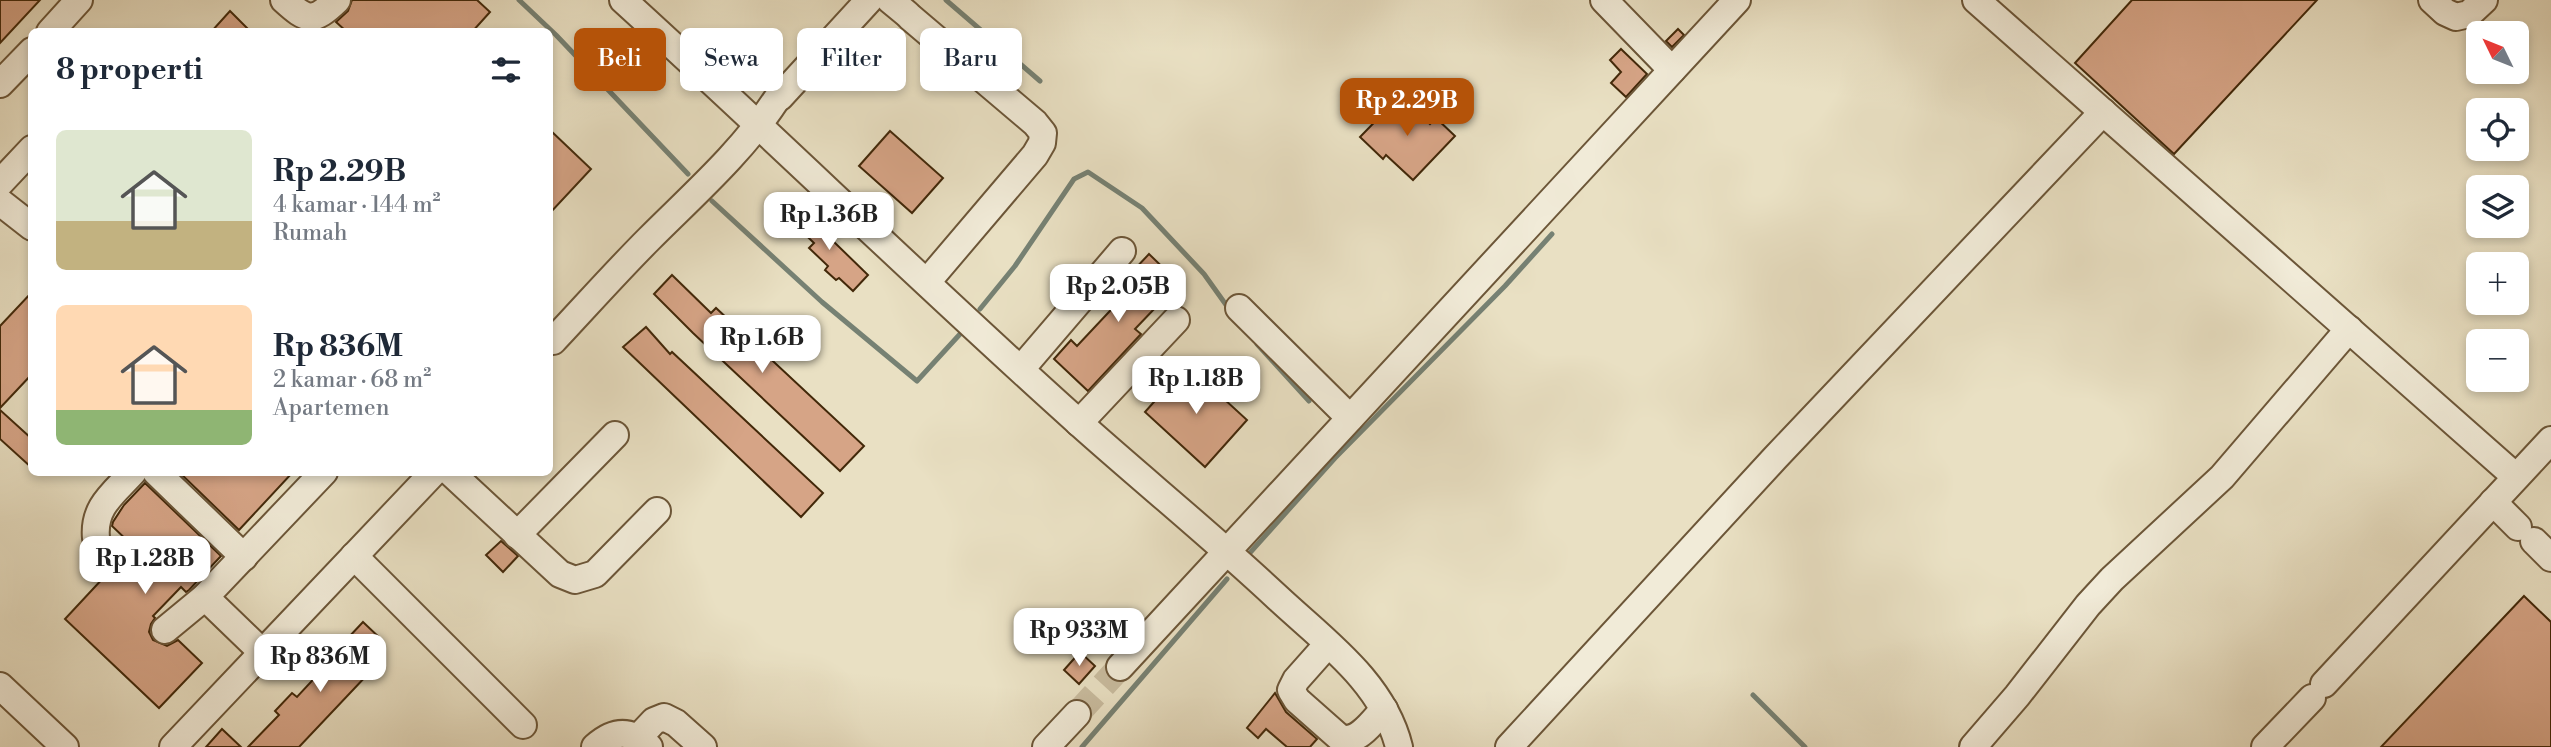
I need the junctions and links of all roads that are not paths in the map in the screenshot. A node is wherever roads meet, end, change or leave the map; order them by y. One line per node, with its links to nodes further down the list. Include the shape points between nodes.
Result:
1 (284, 0): 2 (lane, via 309,17)
2 (337, 0)
3 (623, 0): 15 (lane)
4 (869, 0): 15 (lane, via 778,98)
5 (1604, 0): 12 (lane)
6 (1737, 0): 12 (lane)
7 (2432, 0): 8 (lane, via 2456,18 2469,14)
8 (2484, 0)
9 (1989, 4): 14 (lane)
10 (902, 10): 21 (lane, via 1043,133 1035,155)
11 (28, 55): 13 (lane)
12 (1672, 71): 27 (lane)
13 (0, 84)
14 (2103, 112): 24 (lane); 61 (lane)
15 (760, 125): 21 (lane); 25 (lane)
16 (28, 153): 17 (lane)
17 (0, 183)
18 (0, 202): 19 (lane)
19 (28, 224)
20 (1122, 251): 26 (lane)
21 (927, 282): 26 (lane)
22 (1239, 308): 27 (lane)
23 (1176, 320): 28 (lane)
24 (2349, 329): 36 (lane); 62 (lane, via 2222,477 2112,579)
25 (553, 341)
26 (1021, 369): 28 (lane)
27 (1350, 418): 42 (lane)
28 (1079, 423): 42 (lane)
29 (615, 435): 39 (lane)
30 (2551, 440): 36 (lane)
31 (130, 476): 40 (lane, via 98,513)
32 (160, 476): 44 (lane)
33 (320, 476): 44 (lane)
34 (430, 476): 43 (lane)
35 (454, 476): 39 (lane)
36 (2516, 477): 37 (lane)
37 (2493, 502): 41 (lane); 63 (lane)
38 (657, 512): 39 (lane, via 595,574 575,580 559,574)
39 (517, 535)
40 (96, 538)
41 (2539, 542)
42 (1227, 551): 47 (lane); 49 (lane)
43 (354, 556): 48 (lane); 53 (lane)
44 (244, 557): 45 (lane)
45 (205, 597): 46 (lane); 48 (lane)
46 (165, 630)
47 (1328, 644): 51 (lane, via 1366,682); 51 (lane, via 1296,680 1291,690 1297,700 1348,740)
48 (262, 653): 56 (lane)
49 (1120, 667)
50 (0, 686): 55 (lane)
51 (1384, 709): 60 (lane)
52 (1077, 714): 59 (lane)
53 (523, 725)
54 (644, 743): 57 (lane, via 625,732); 58 (lane, via 654,721 664,717)
55 (65, 747)
56 (173, 747)
57 (595, 747)
58 (703, 747)
59 (1046, 747)
60 (1399, 747)
61 (1509, 747)
62 (1973, 747)
63 (2265, 747)

